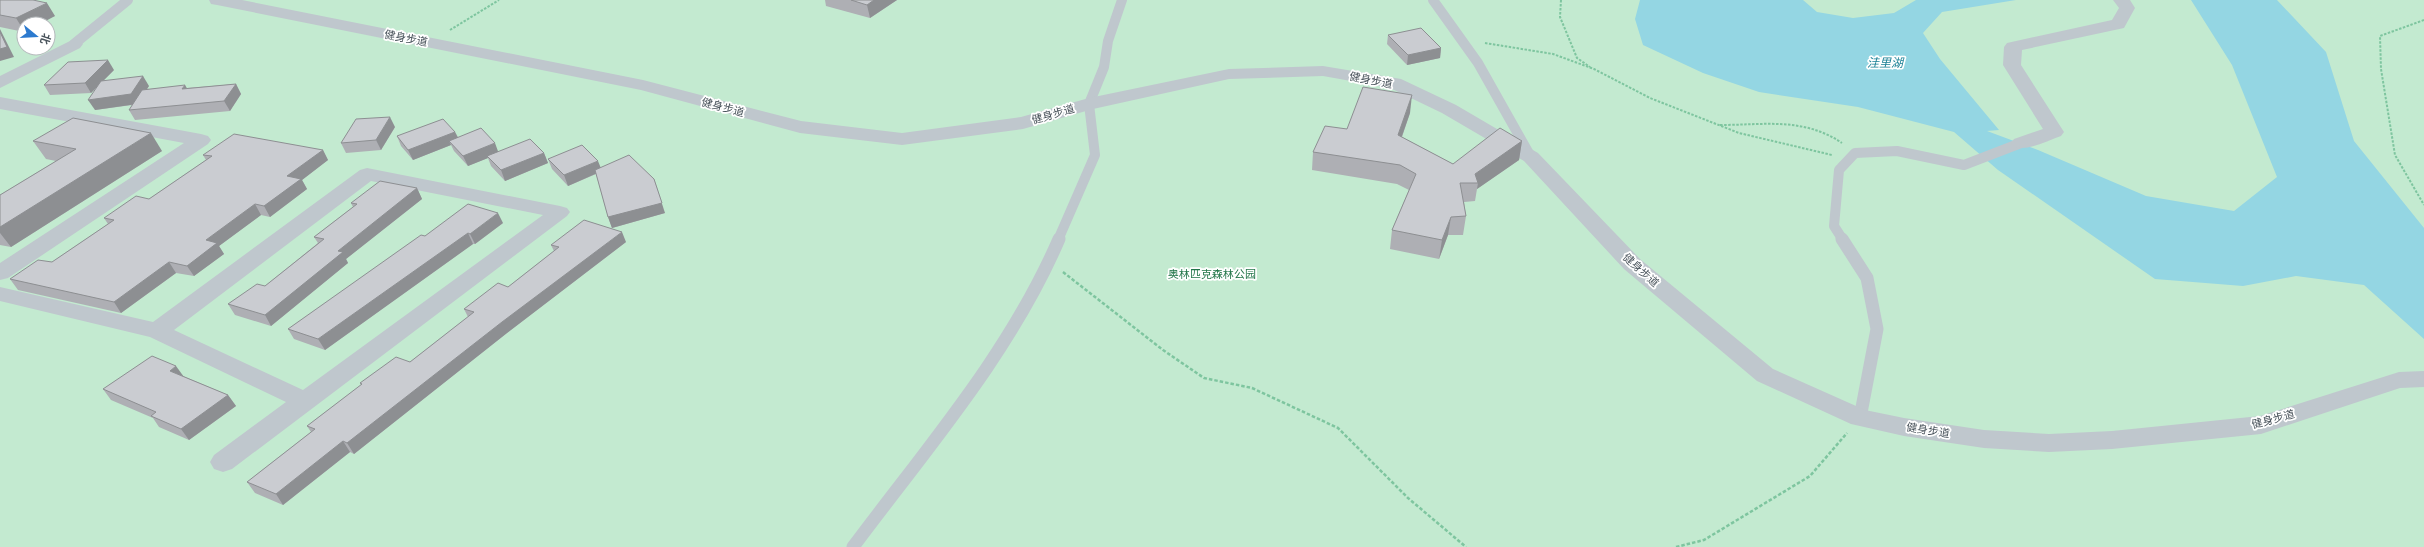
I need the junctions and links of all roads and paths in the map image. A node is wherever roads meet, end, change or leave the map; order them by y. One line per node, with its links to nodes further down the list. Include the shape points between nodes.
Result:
1 (128, 0): 11 (lane)
2 (217, 0): 10 (street, 健身步道)
3 (499, 0): 10 (path)
4 (1122, 0): 15 (lane, via 1108,41 1104,67)
5 (1433, 0): 9 (lane)
6 (1561, 0): 12 (path, via 1560,17 1577,58)
7 (2121, 0): 17 (street, via 2127,8 2118,24 2013,47 2012,65 2054,132)
8 (2424, 20): 20 (path, via 2380,36 2381,69 2395,156)
9 (1461, 39): 12 (path, via 1553,54); 18 (lane, via 1478,63)
10 (429, 42): 15 (street, 健身步道, via 643,85 800,127 902,139 1023,123)
11 (74, 44): 13 (street)
12 (1594, 69): 16 (path, via 1650,98)
13 (0, 83)
14 (0, 103): 22 (street, via 201,140)
15 (1090, 104): 18 (street, 健身步道, via 1229,74 1322,71 1395,83 1449,109); 21 (lane, via 1095,155)
16 (1717, 124): 19 (path, via 1739,133); 19 (path, via 1791,123 1825,133)
17 (2022, 143): 19 (lane, via 1964,165 1897,150)
18 (1531, 157): 27 (street, 健身步道, via 1632,264 1766,375)
19 (1852, 157): 27 (lane, via 1839,170 1834,226 1867,278 1877,329)
20 (2424, 205)
21 (1049, 262): 29 (lane, via 995,357); 30 (path, via 1163,350 1204,378 1252,388 1338,428 1408,498)
22 (0, 272)
23 (0, 294): 24 (street)
24 (157, 331): 26 (street); 26 (street, via 367,174 560,212)
25 (2424, 379): 27 (street, 健身步道, via 2399,380 2260,425 2112,440 2049,443 1984,439)
26 (305, 401): 28 (street)
27 (1860, 418): 31 (path, via 1810,476 1704,540)
28 (223, 462)
29 (854, 547)
30 (1466, 547)
31 (1676, 547)

